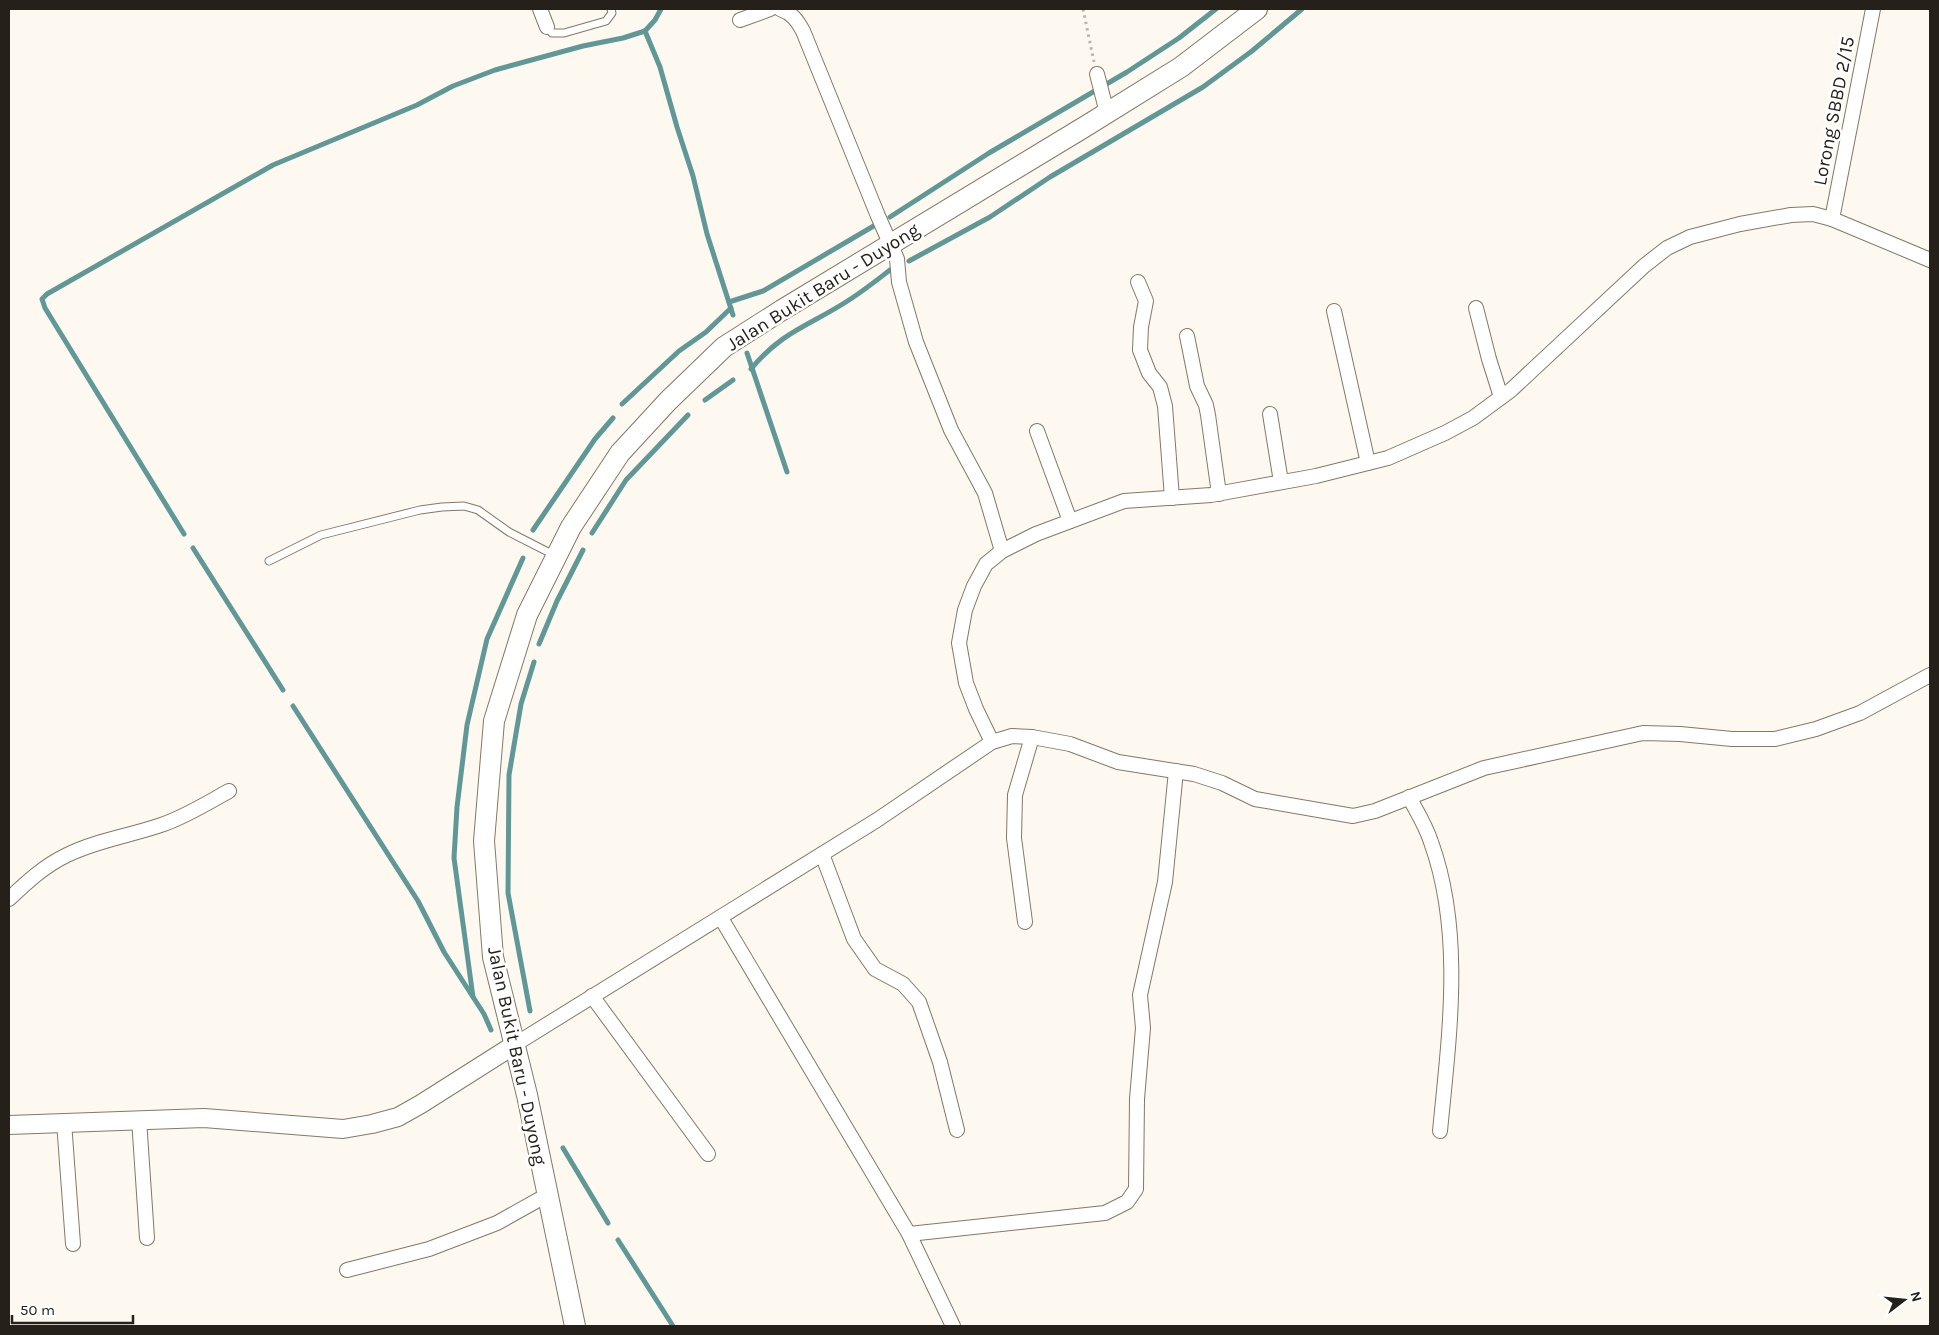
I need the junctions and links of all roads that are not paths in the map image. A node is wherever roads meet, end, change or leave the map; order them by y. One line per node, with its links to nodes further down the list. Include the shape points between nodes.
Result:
1 (540, 9): 8 (street)
2 (611, 9): 8 (lane, via 606,21 564,33 552,33)
3 (770, 9): 7 (street)
4 (780, 9): 12 (street, via 789,12 803,30)
5 (1257, 9): 10 (main road, Jalan Bukit Baru - Duyong, via 1181,67)
6 (1873, 9): 11 (street, Lorong SBBD 2/15)
7 (740, 20)
8 (547, 27)
9 (1096, 74): 10 (street)
10 (1107, 113): 12 (main road, Jalan Bukit Baru - Duyong)
11 (1832, 219): 13 (street); 18 (street, via 1813,214 1791,215 1711,231 1668,248 1644,266)
12 (891, 244): 26 (street, via 916,342 951,430 985,493); 27 (main road, Jalan Bukit Baru - Duyong, via 724,347 620,453 571,526)
13 (1930, 260)
14 (1138, 282): 24 (street, via 1146,301 1140,350 1149,373 1160,387)
15 (1476, 308): 18 (street)
16 (1334, 311): 21 (street)
17 (1187, 336): 23 (street, via 1196,386 1206,405)
18 (1501, 397): 21 (street, via 1473,418 1445,433 1388,458)
19 (1270, 414): 22 (street)
20 (1037, 431): 25 (street)
21 (1368, 462): 22 (street)
22 (1281, 482): 23 (street)
23 (1219, 494): 24 (street)
24 (1172, 498): 25 (street, via 1124,501)
25 (1070, 521): 26 (street)
26 (1002, 550): 31 (street, via 986,564 974,586 959,643 966,683)
27 (556, 556): 28 (lane, via 509,532 478,510 464,506 420,510 328,533); 40 (main road, Jalan Bukit Baru - Duyong, via 527,615 494,721 484,842 493,956)
28 (269, 561)
29 (1930, 675): 34 (street, via 1860,713 1775,739 1643,733 1484,768)
30 (1032, 737): 31 (street, via 1012,736); 32 (street, via 1070,744 1118,762); 38 (street, via 1015,795 1014,838)
31 (992, 742): 35 (street)
32 (1176, 771): 34 (street, via 1222,783 1255,799 1353,816); 48 (street, via 1164,882 1140,995 1143,1028 1137,1099 1136,1189 1128,1202 1106,1213)
33 (229, 791): 36 (street, via 185,816 110,838 66,856 42,870)
34 (1409, 798): 45 (street, via 1431,840 1449,910 1450,1004)
35 (822, 854): 37 (street); 44 (street, via 854,939 875,969 903,984 919,1002 940,1062)
36 (9, 899)
37 (721, 918): 39 (street); 48 (street)
38 (1025, 922)
39 (592, 996): 40 (street); 46 (street)
40 (514, 1045): 41 (street, via 398,1117 372,1124 343,1129 204,1118); 47 (main road, Jalan Bukit Baru - Duyong)
41 (139, 1119): 42 (street); 49 (street)
42 (64, 1122): 43 (street); 50 (street)
43 (9, 1125)
44 (957, 1130)
45 (1440, 1131)
46 (708, 1154)
47 (547, 1195): 51 (street, via 497,1223 429,1249); 52 (main road, Jalan Bukit Baru - Duyong)
48 (909, 1234): 53 (street)
49 (147, 1238)
50 (74, 1244)
51 (347, 1270)
52 (574, 1326)
53 (953, 1326)

